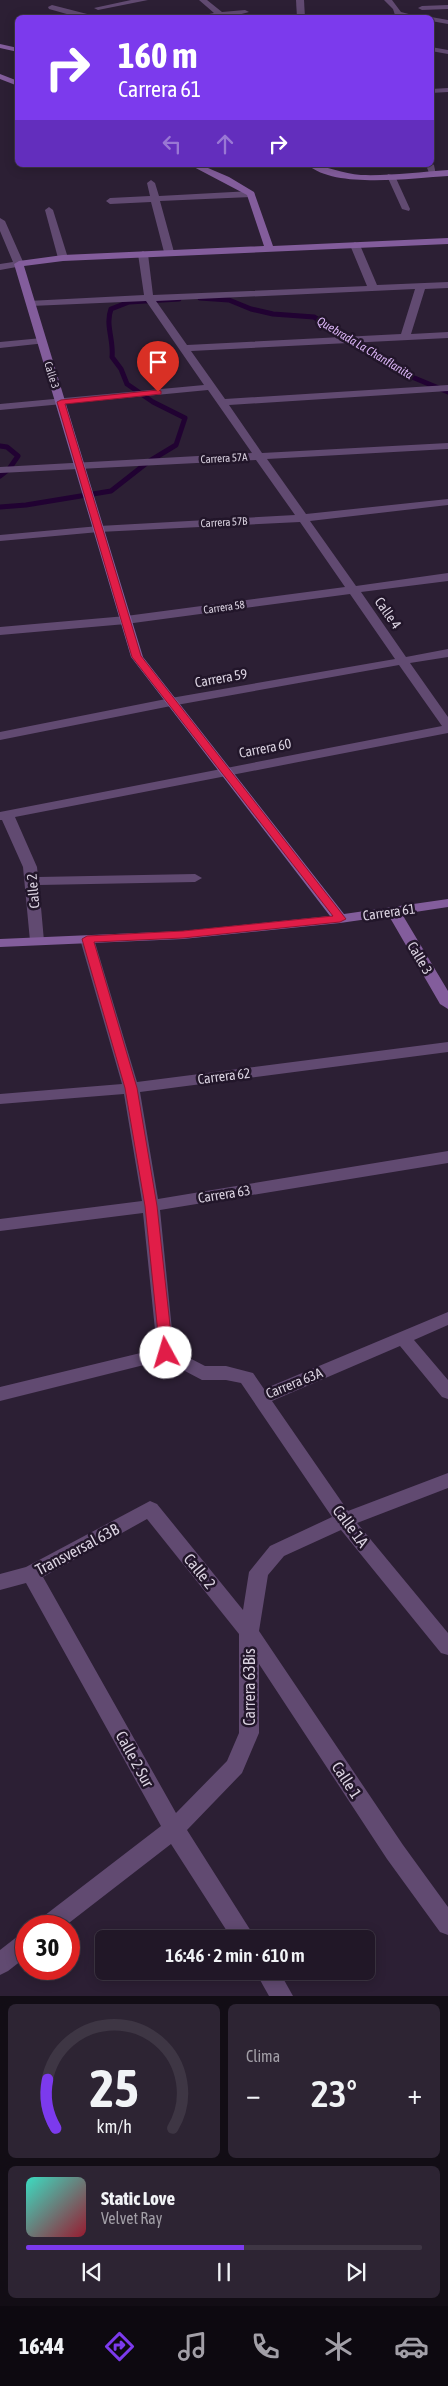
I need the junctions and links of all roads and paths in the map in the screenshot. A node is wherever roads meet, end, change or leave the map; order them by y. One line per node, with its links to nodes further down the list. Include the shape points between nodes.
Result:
1 (102, 0): 7 (street)
2 (144, 0): 7 (street)
3 (203, 0): 13 (street)
4 (300, 0): 15 (street)
5 (388, 0): 16 (street)
6 (71, 1): 12 (street, via 52,7)
7 (114, 4): 9 (street)
8 (448, 7): 10 (street)
9 (98, 8)
10 (422, 8)
11 (245, 12): 14 (street)
12 (81, 15)
13 (221, 15)
14 (228, 15)
15 (301, 15)
16 (399, 15)
17 (434, 20): 18 (street)
18 (448, 22)
19 (0, 46): 20 (main road)
20 (15, 49)
21 (15, 50): 24 (main road)
22 (434, 50): 23 (street)
23 (448, 52)
24 (0, 57)
25 (0, 76): 26 (main road)
26 (15, 83)
27 (448, 90): 28 (street)
28 (434, 91)
29 (198, 167): 35 (main road)
30 (318, 167): 33 (main road, via 337,174)
31 (432, 169): 32 (main road); 33 (main road)
32 (448, 173)
33 (391, 176): 38 (street)
34 (151, 183): 36 (street)
35 (251, 194): 36 (street); 43 (main road)
36 (156, 197): 37 (street); 44 (street)
37 (110, 201)
38 (406, 209)
39 (49, 210): 46 (street)
40 (0, 221): 47 (street)
41 (448, 241): 42 (main road)
42 (355, 245): 43 (main road); 51 (street)
43 (269, 248): 44 (main road)
44 (169, 252): 45 (main road)
45 (142, 254): 46 (main road); 52 (street)
46 (63, 258): 47 (main road)
47 (19, 264): 48 (street); 53 (main road, Calle 3)
48 (0, 267)
49 (448, 285): 50 (street)
50 (421, 286): 51 (street); 55 (street)
51 (373, 288): 52 (street)
52 (149, 298): 53 (street); 58 (street, Calle 4)
53 (31, 303): 56 (main road, Calle 3)
54 (448, 335): 55 (street)
55 (405, 337): 58 (street)
56 (42, 341): 57 (street); 61 (main road, Calle 3)
57 (0, 345)
58 (185, 348): 59 (street, Calle 4)
59 (212, 387): 61 (street); 62 (street, Calle 4)
60 (448, 388): 62 (street)
61 (61, 402): 63 (street); 66 (main road, Calle 3)
62 (222, 402): 65 (street, Calle 4)
63 (0, 407)
64 (448, 446): 65 (street, Carrera 57A)
65 (260, 457): 66 (street, Carrera 57A); 69 (street, Calle 4)
66 (80, 466): 67 (street, Carrera 57A); 70 (main road, Calle 3)
67 (0, 470)
68 (448, 502): 69 (street, Carrera 57B)
69 (303, 518): 70 (street, Carrera 57B); 73 (street, Calle 4)
70 (99, 529): 71 (street, Carrera 57B); 74 (main road, Calle 3)
71 (0, 538)
72 (448, 577): 73 (street, Carrera 58)
73 (353, 589): 74 (street, Carrera 58); 77 (street, Calle 4)
74 (126, 620): 75 (street, Carrera 58); 78 (main road, Calle 3, via 137,657)
75 (0, 631)
76 (448, 653): 77 (street, Carrera 59)
77 (403, 661): 78 (street, Carrera 59); 79 (street, Calle 4)
78 (171, 702): 80 (street, Carrera 59); 81 (main road, Calle 3)
79 (448, 727): 81 (street, Carrera 60)
80 (0, 736)
81 (227, 772): 82 (street, Carrera 60); 87 (main road, Calle 3)
82 (3, 816): 84 (street, Calle 2, via 30,867)
83 (195, 878): 84 (street)
84 (32, 881): 89 (street, Calle 2)
85 (448, 903): 86 (main road, Carrera 61)
86 (392, 911): 87 (main road, Carrera 61); 91 (main road, Calle 3)
87 (340, 919): 88 (main road, Carrera 61, via 183,935)
88 (87, 939): 89 (main road, Carrera 61); 93 (street)
89 (37, 941): 90 (main road, Carrera 61)
90 (0, 943)
91 (448, 1004)
92 (448, 1047): 93 (street, Carrera 62)
93 (131, 1088): 94 (street, Carrera 62); 96 (street)
94 (0, 1099)
95 (448, 1157): 96 (street, Carrera 63)
96 (151, 1206): 97 (street, Carrera 63); 100 (street)
97 (0, 1225)
98 (448, 1318): 99 (street, Carrera 63A)
99 (403, 1338): 101 (street); 103 (street, Carrera 63A)
100 (166, 1353): 102 (street); 103 (street, Carrera 63A, via 202,1373 226,1373 247,1378)
101 (448, 1392)
102 (0, 1394)
103 (262, 1398): 106 (street, Calle 1A)
104 (448, 1480): 106 (street, Carrera 63Bis)
105 (150, 1509): 107 (street, Transversal 63B); 109 (street, Calle 2)
106 (344, 1520): 109 (street, Carrera 63Bis, via 277,1551 259,1572); 110 (street, Calle 1A)
107 (32, 1574): 108 (street, Transversal 63B); 111 (street, Calle 2 Sur)
108 (0, 1582)
109 (249, 1632): 111 (street, Carrera 63Bis, via 249,1733 235,1767); 113 (street, Calle 1, via 395,1852)
110 (448, 1647)
111 (174, 1829): 112 (street, Carrera 63Bis); 114 (street, Calle 2 Sur)
112 (62, 1915)
113 (448, 1925)
114 (239, 1930)
115 (15, 1952): 116 (street)
116 (0, 1964)
117 (272, 1980): 118 (street)
118 (282, 1996)

